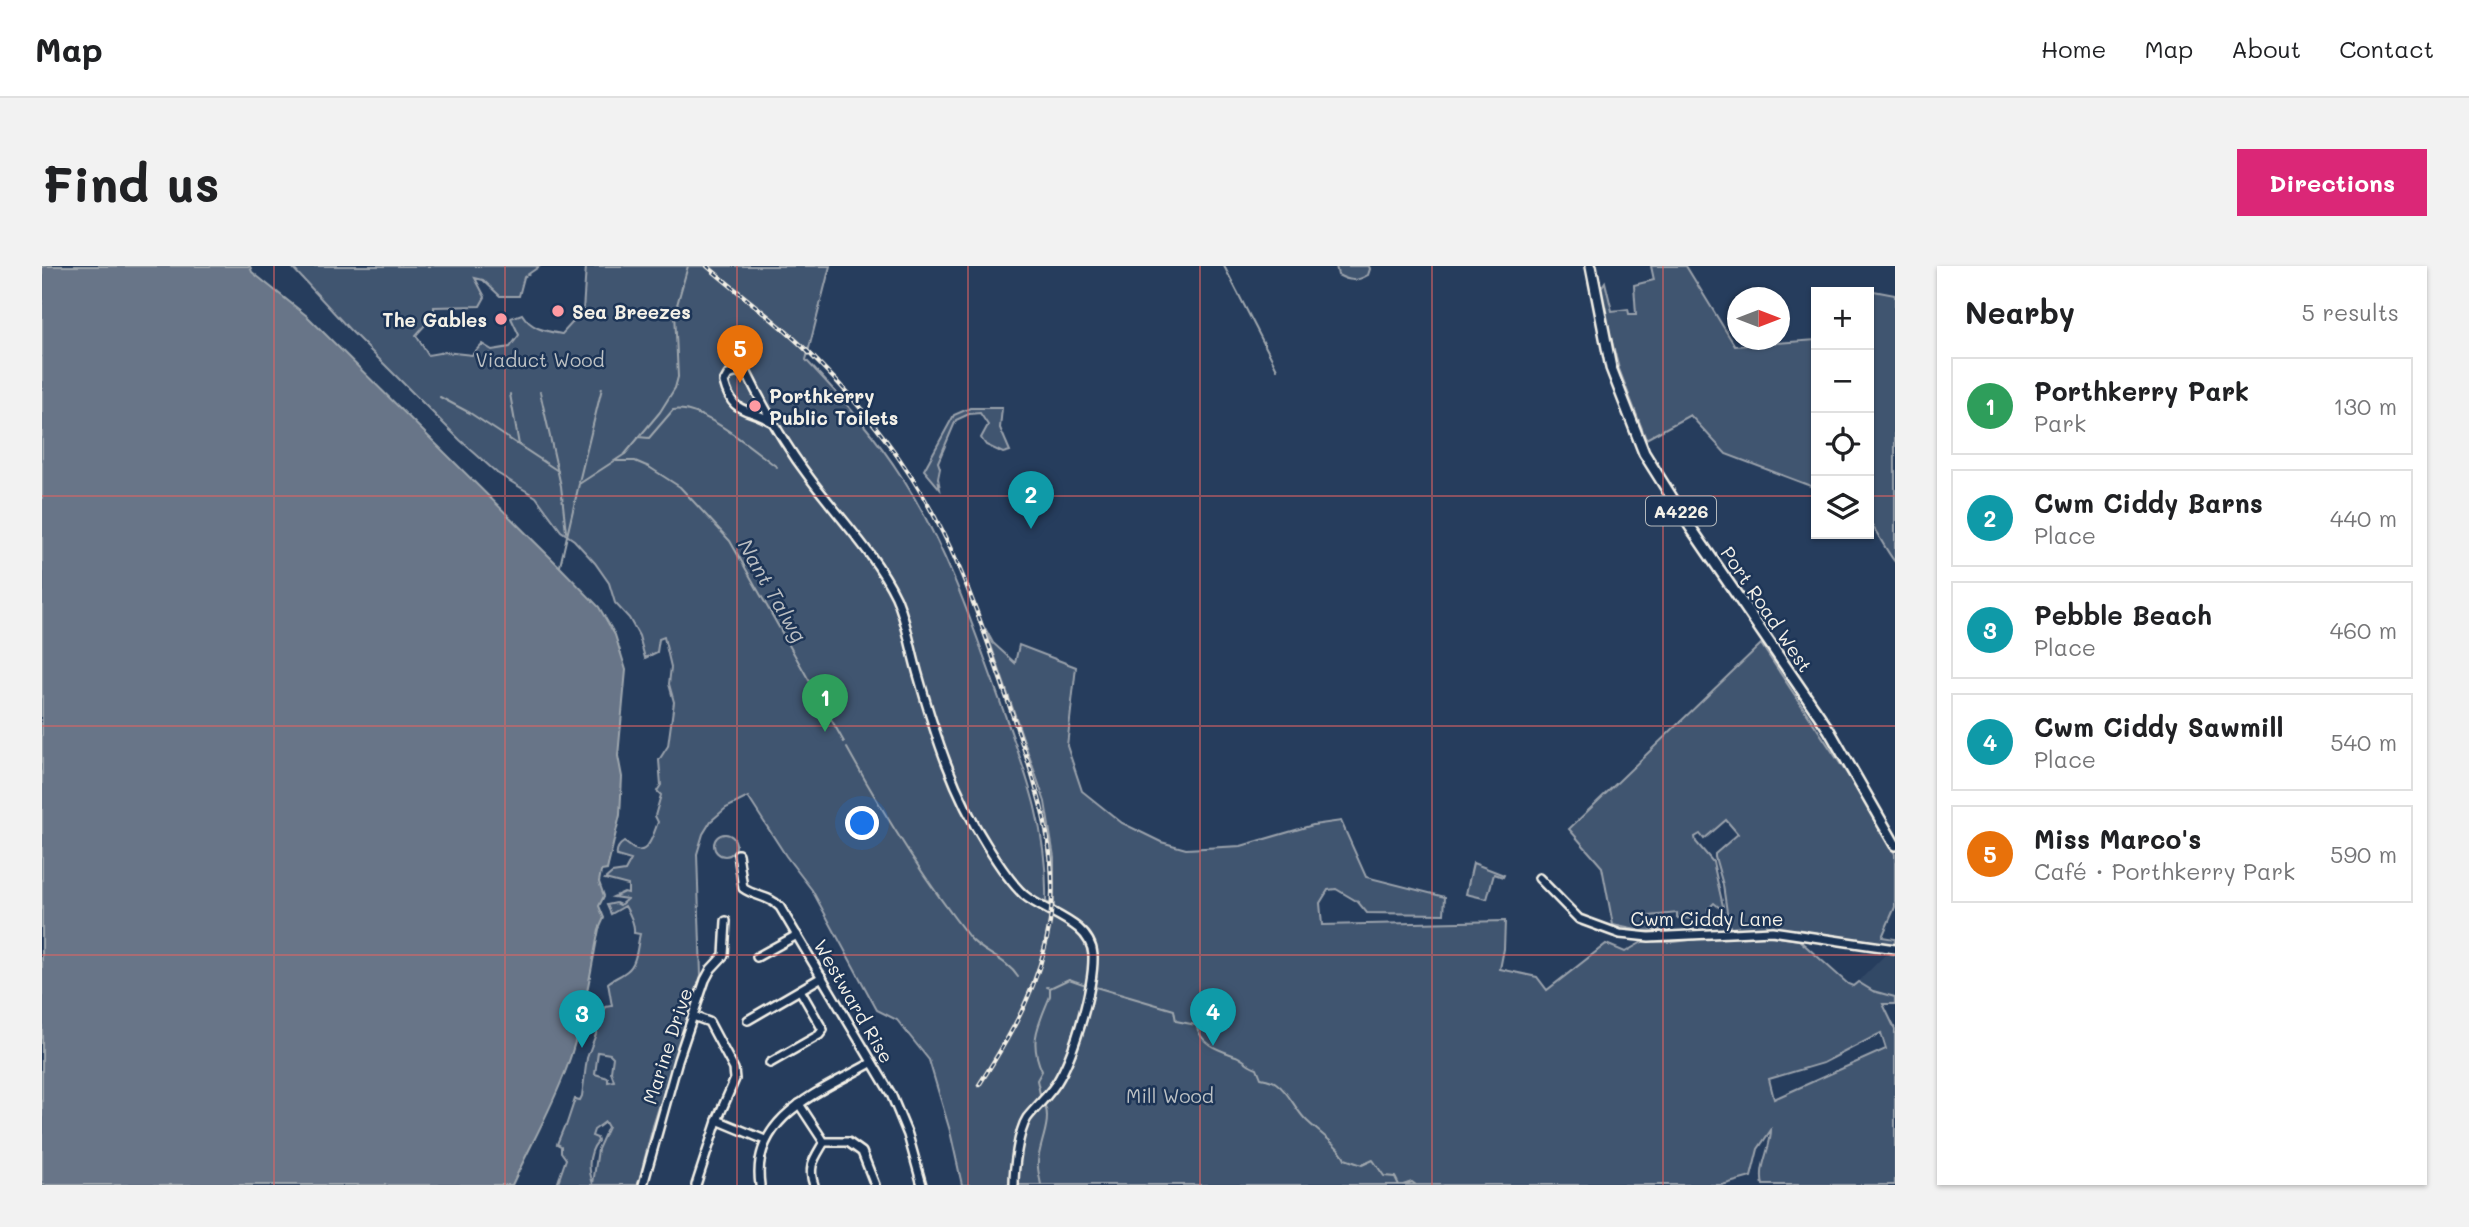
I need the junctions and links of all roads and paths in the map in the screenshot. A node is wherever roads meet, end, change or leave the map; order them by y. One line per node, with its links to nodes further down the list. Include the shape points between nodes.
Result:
1 (1591, 266): 3 (main road, Port Road West / A4226, via 1611,368 1644,453 1835,740)
2 (772, 422): 2 (street, via 728,399 723,382 727,375 741,370 747,373); 28 (street, via 897,599 943,754 976,828 1024,895 1084,933 1093,952 1091,986 1062,1074 1025,1121)
3 (1895, 845)
4 (738, 854): 6 (street)
5 (750, 870): 6 (street)
6 (739, 871): 9 (street, Westward Rise, via 745,890 773,900)
7 (1539, 878): 10 (street, Cwm Ciddy Lane, via 1578,919 1620,934 1649,937 1772,931)
8 (726, 921): 14 (street, Marine Drive, via 724,955 711,969)
9 (797, 935): 11 (street); 12 (street, Westward Rise)
10 (1895, 949)
11 (757, 957)
12 (822, 977): 13 (street); 17 (street, Westward Rise)
13 (800, 990): 15 (street); 16 (street, via 823,1030)
14 (693, 1016): 19 (street, via 709,1022 734,1069 735,1079); 22 (street, Marine Drive)
15 (748, 1020)
16 (770, 1063)
17 (871, 1063): 18 (street); 27 (street, Westward Rise, via 901,1115)
18 (799, 1104): 20 (street, via 779,1119); 21 (street)
19 (717, 1120): 20 (street); 23 (street)
20 (765, 1140): 24 (street)
21 (824, 1142): 25 (street, via 811,1165); 26 (street, via 848,1142 862,1152)
22 (643, 1185)
23 (696, 1185)
24 (760, 1185)
25 (814, 1185)
26 (875, 1185)
27 (922, 1185)
28 (1014, 1185)

